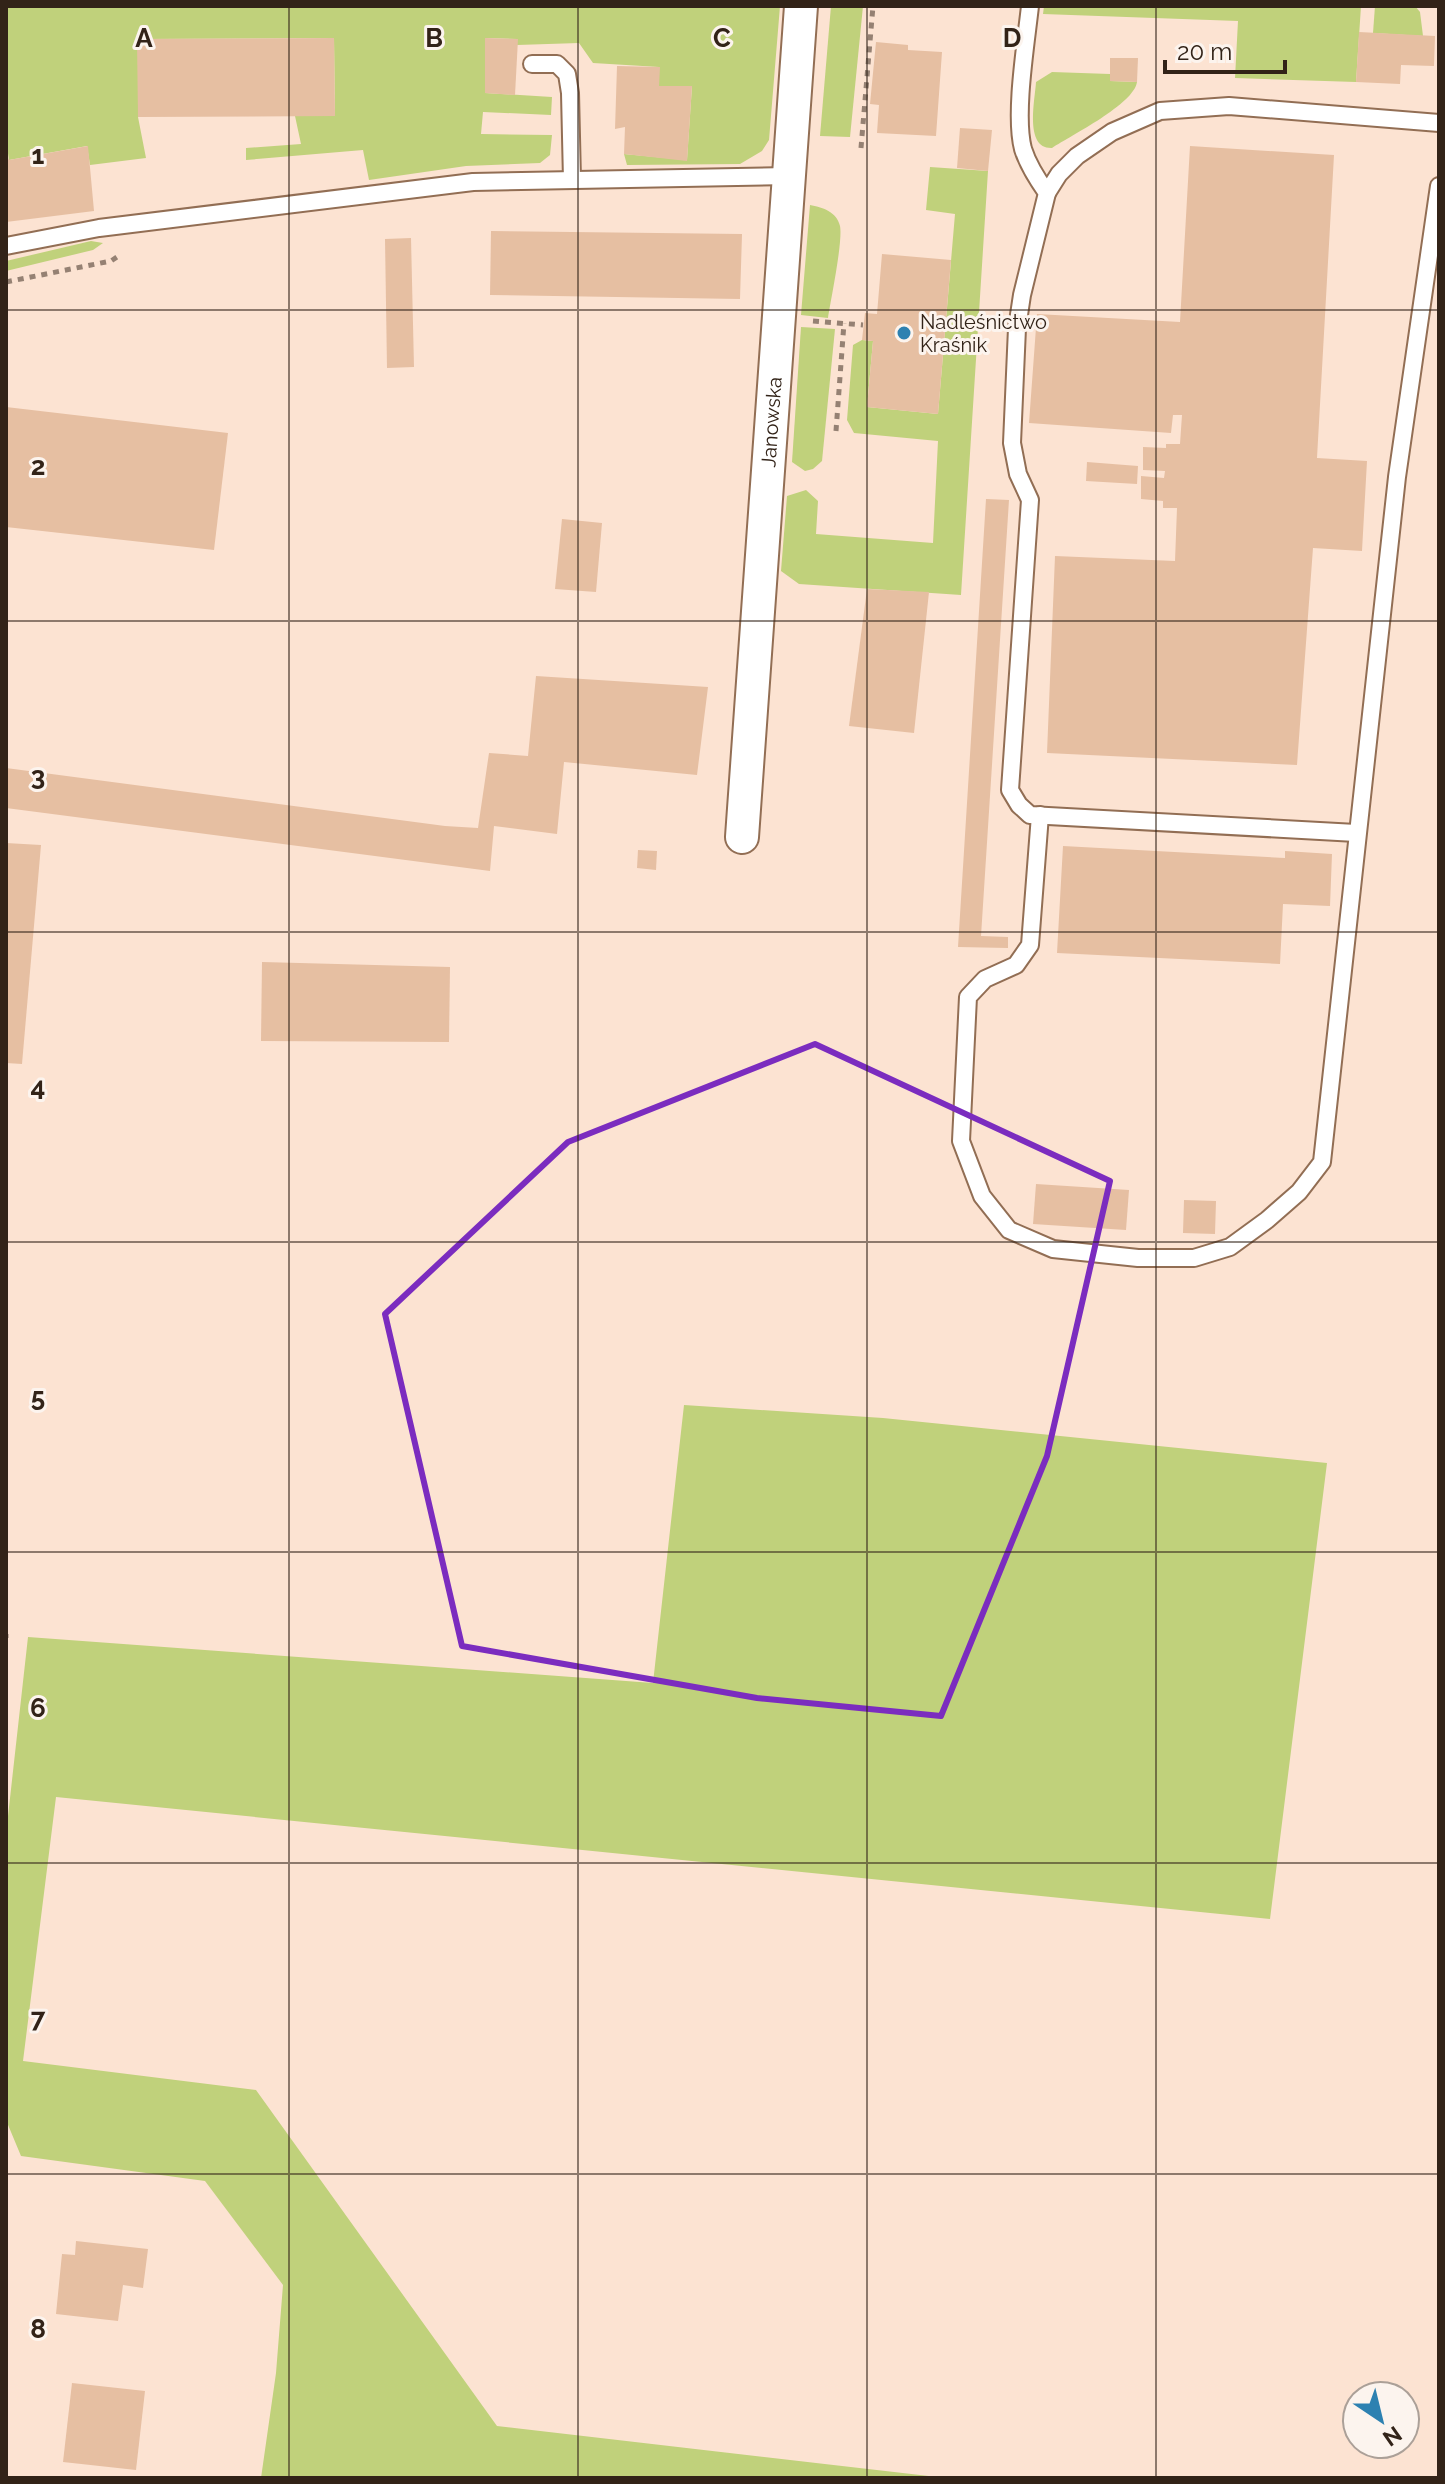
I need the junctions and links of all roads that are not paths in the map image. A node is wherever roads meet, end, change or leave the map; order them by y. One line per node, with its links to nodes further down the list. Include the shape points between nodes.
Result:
1 (801, 6): 5 (street, Janowska)
2 (1030, 6): 8 (lane, via 1019,127 1023,151)
3 (532, 64): 6 (lane, via 557,64 567,74)
4 (1439, 123): 8 (lane, via 1229,106 1160,111 1112,132 1077,156)
5 (789, 176): 6 (lane); 12 (street, Janowska)
6 (572, 180): 9 (lane, via 473,182 99,228)
7 (1439, 186): 11 (lane, via 1397,477)
8 (1047, 193): 10 (lane, via 1020,306 1012,443 1030,500 1010,790 1030,815)
9 (6, 246)
10 (1040, 815): 11 (lane); 11 (lane, via 1030,945 1016,965 985,979 968,997 961,1141 982,1196 1009,1230 1053,1249 1138,1258 1194,1258 1230,1247 1299,1192 1322,1162)
11 (1356, 833)
12 (742, 837)

